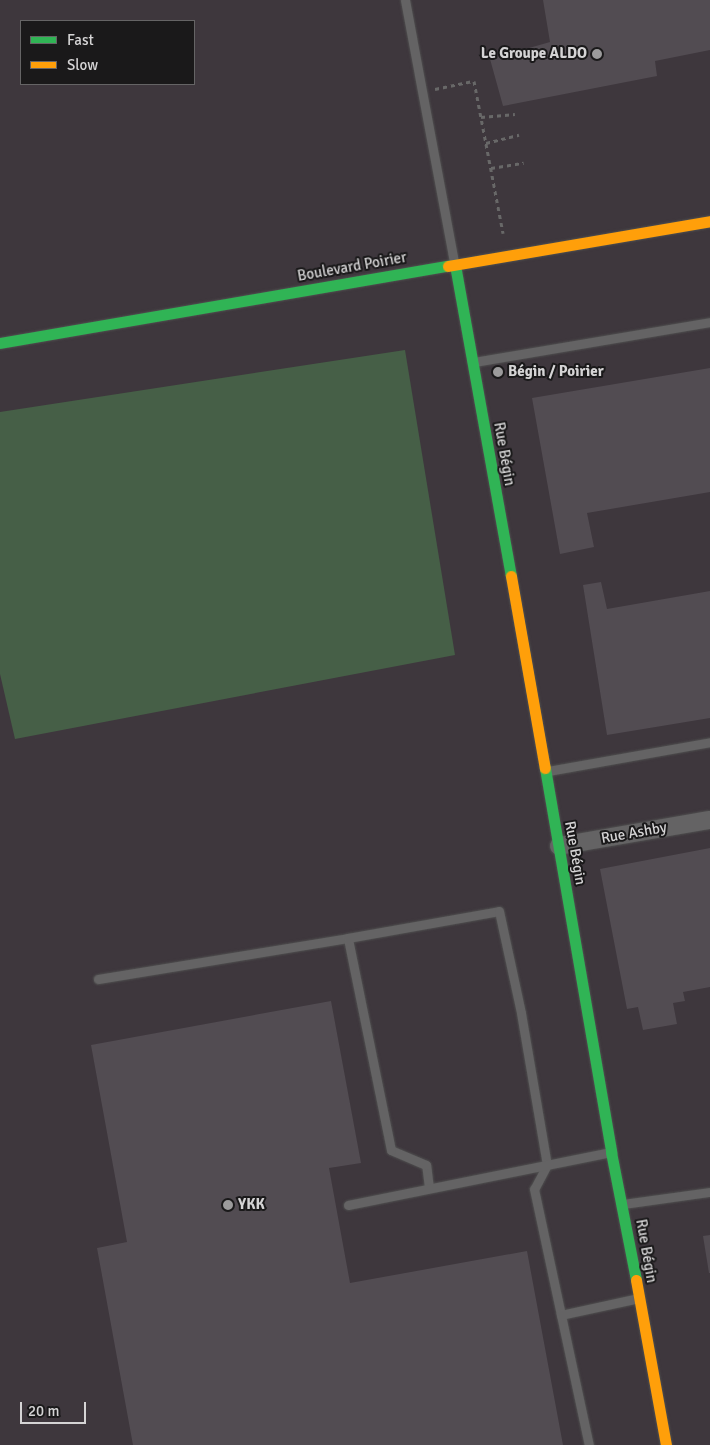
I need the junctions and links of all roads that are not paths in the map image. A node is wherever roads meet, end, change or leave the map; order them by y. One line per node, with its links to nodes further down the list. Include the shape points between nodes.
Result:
1 (405, 0): 3 (lane)
2 (710, 221): 3 (street, Boulevard Poirier)
3 (455, 265): 5 (street, Boulevard Poirier); 6 (street, Rue Bégin)
4 (710, 322): 6 (lane)
5 (0, 343)
6 (472, 362): 8 (street, Rue Bégin)
7 (710, 742): 8 (lane)
8 (545, 771): 10 (street, Rue Bégin)
9 (710, 820): 10 (street, Rue Ashby)
10 (559, 846): 13 (street, Rue Bégin)
11 (348, 938): 12 (lane); 14 (lane, via 499,911 522,1013); 15 (lane, via 391,1150 426,1165)
12 (98, 979)
13 (611, 1152): 14 (lane); 17 (street, Rue Bégin)
14 (547, 1165): 15 (lane); 20 (lane, via 534,1189)
15 (429, 1188): 18 (lane)
16 (710, 1192): 17 (lane)
17 (623, 1204): 19 (street, Rue Bégin)
18 (348, 1205)
19 (640, 1298): 20 (lane); 22 (street, Rue Bégin)
20 (561, 1315): 21 (lane)
21 (589, 1445)
22 (666, 1445)

